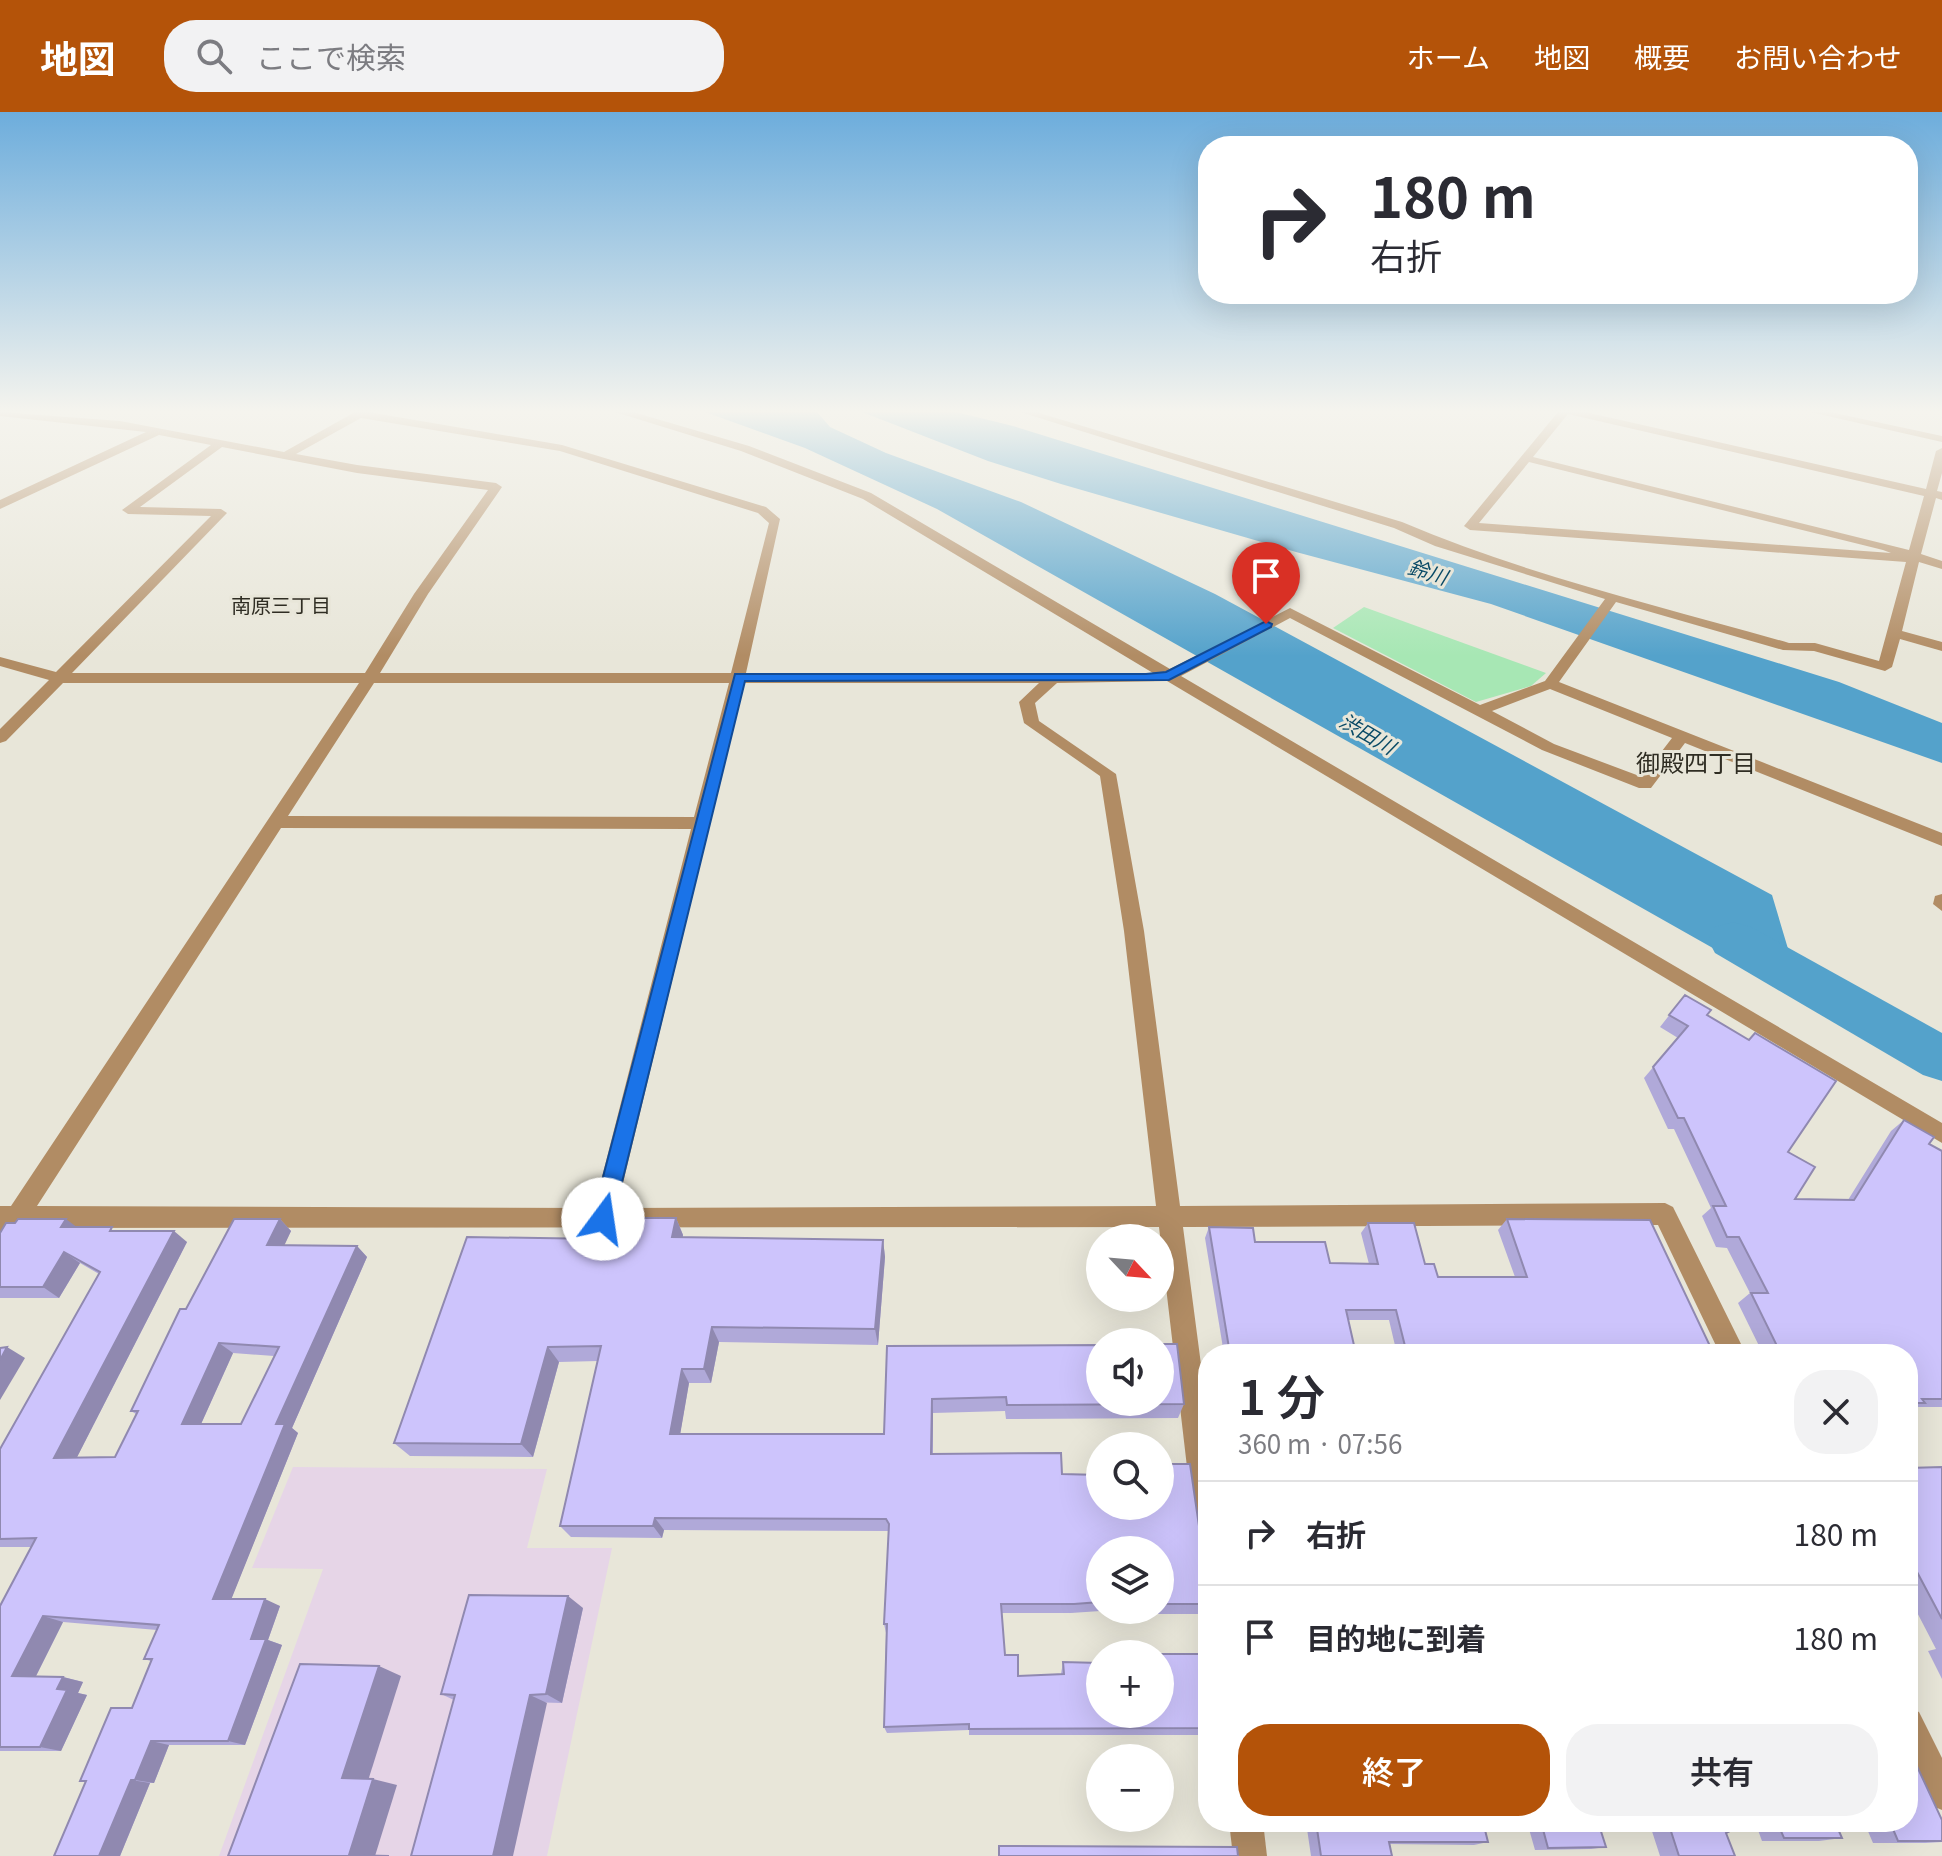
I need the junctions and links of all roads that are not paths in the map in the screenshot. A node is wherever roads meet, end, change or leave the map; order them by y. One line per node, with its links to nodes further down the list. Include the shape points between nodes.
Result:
1 (25, 493): 10 (street)
2 (151, 493): 19 (street, via 128,510 221,513)
3 (492, 493): 20 (street)
4 (708, 493): 18 (street, via 762,510 776,522)
5 (861, 493): 17 (street)
6 (1294, 493): 13 (street)
7 (1496, 493): 11 (street, via 1470,526)
8 (1669, 493): 11 (street, via 1887,547)
9 (1937, 494): 11 (street)
10 (0, 505)
11 (1912, 558): 12 (street); 14 (street)
12 (1942, 565)
13 (1613, 597): 14 (street, via 1788,647 1815,647 1885,667); 22 (street)
14 (1893, 633): 15 (street)
15 (1942, 647)
16 (0, 661): 19 (street)
17 (1169, 676): 21 (street); 23 (street, via 1290,612); 31 (street)
18 (739, 677): 20 (street); 21 (street); 29 (street)
19 (59, 678): 20 (street); 25 (street)
20 (369, 679): 28 (street)
21 (1052, 679): 32 (street, via 1027,702 1032,723 1108,774 1134,931)
22 (1550, 684): 23 (street); 24 (street)
23 (1481, 710): 24 (street, via 1548,747 1645,784)
24 (1682, 736): 27 (street)
25 (0, 738)
26 (1820, 769): 27 (street)
27 (1808, 785): 30 (street)
28 (276, 822): 29 (street); 33 (street)
29 (703, 823): 34 (street)
30 (1942, 840)
31 (1942, 1134)
32 (1167, 1217): 34 (street); 36 (street, via 1665,1214); 37 (street)
33 (8, 1218): 34 (street); 35 (street)
34 (603, 1219)
35 (0, 1243)
36 (1728, 1344)
37 (1198, 1451)
38 (1918, 1744): 39 (street)
39 (1942, 1793)
40 (1247, 1832): 41 (street)
41 (1250, 1856)

